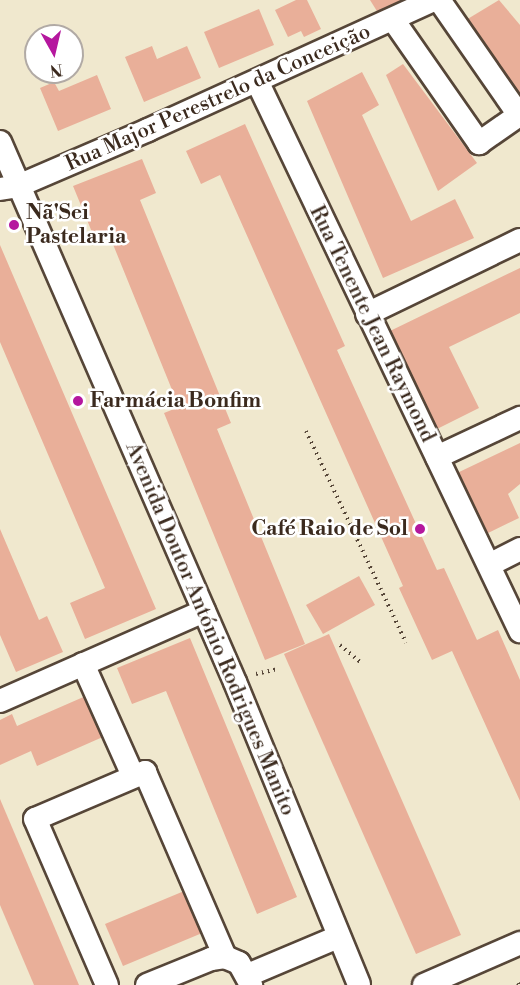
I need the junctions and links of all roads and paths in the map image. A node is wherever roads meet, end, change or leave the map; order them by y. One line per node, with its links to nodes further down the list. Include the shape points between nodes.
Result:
1 (434, 0): 3 (street, Rua Major Perestrelo da Conceição)
2 (439, 0): 3 (street, via 519,115 479,143)
3 (394, 21): 4 (street, Rua Major Perestrelo da Conceição)
4 (257, 81): 6 (street, Rua Major Perestrelo da Conceição); 8 (street, Rua Tenente Jean Raymond)
5 (0, 142): 6 (street, Avenida Doutor António Rodrigues Manito)
6 (9, 187): 14 (street, Avenida Doutor António Rodrigues Manito)
7 (520, 240): 8 (street)
8 (367, 314): 11 (street, Rua Tenente Jean Raymond)
9 (520, 418): 11 (street)
10 (306, 431): 16 (path)
11 (436, 457): 13 (street, Rua Tenente Jean Raymond)
12 (520, 549): 13 (street)
13 (489, 565): 15 (street, Rua Tenente Jean Raymond)
14 (204, 611): 19 (street); 22 (street, Avenida Doutor António Rodrigues Manito)
15 (520, 631)
16 (406, 643)
17 (340, 645): 18 (path)
18 (360, 662)
19 (84, 664): 20 (street); 21 (street)
20 (2, 694)
21 (133, 776): 24 (street, via 145,772); 26 (street, via 35,819)
22 (338, 937): 25 (street); 28 (street, Avenida Doutor António Rodrigues Manito)
23 (520, 943): 29 (street)
24 (225, 957): 25 (street, via 239,963); 27 (street, via 211,958)
25 (250, 980)
26 (107, 985)
27 (147, 985)
28 (359, 985)
29 (424, 985)

